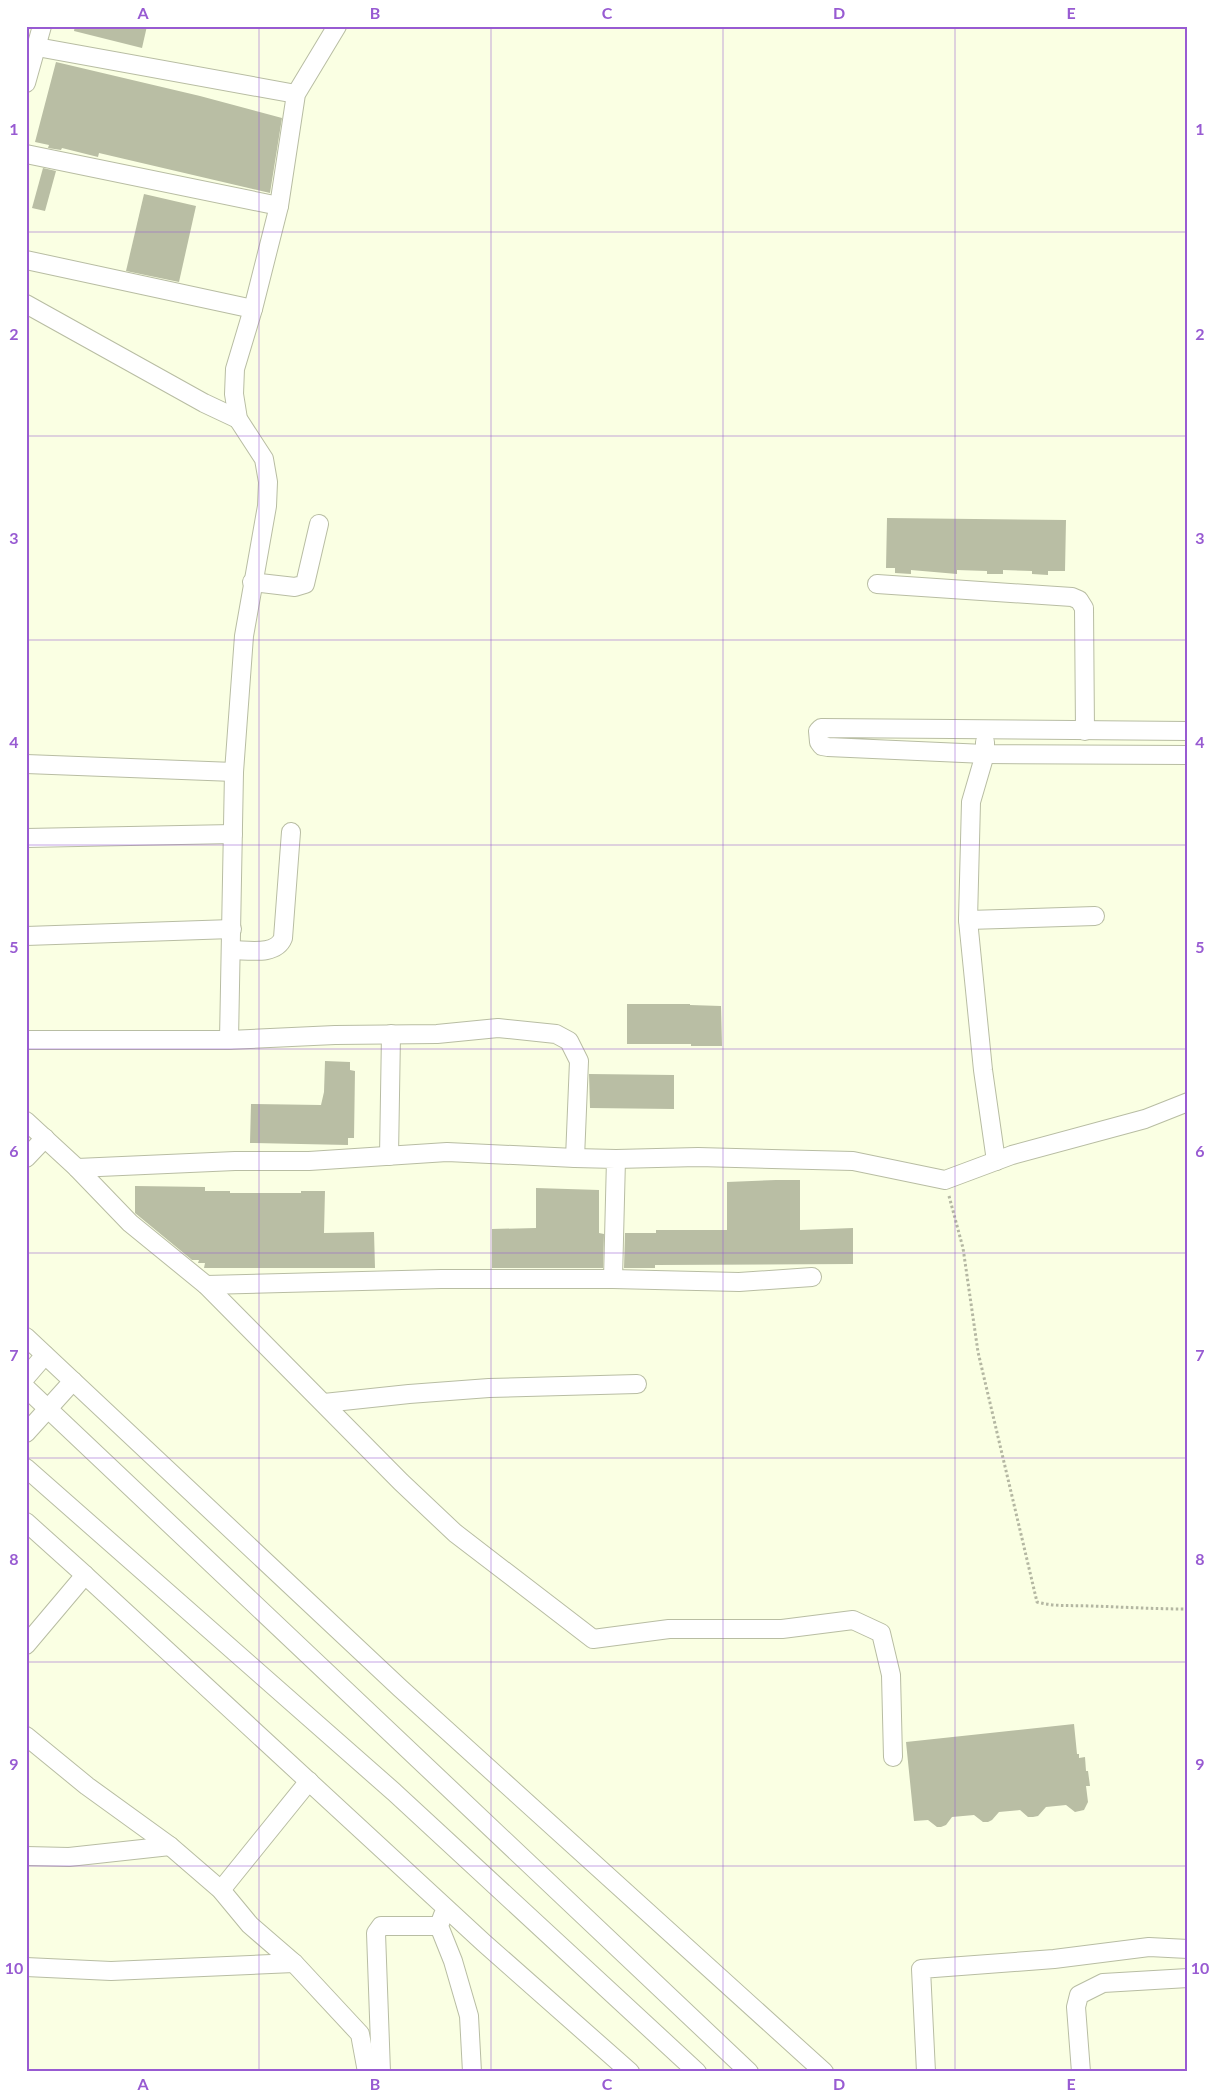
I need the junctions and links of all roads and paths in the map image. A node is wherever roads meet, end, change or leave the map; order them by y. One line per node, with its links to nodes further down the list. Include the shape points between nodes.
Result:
1 (42, 26): 3 (street)
2 (337, 26): 5 (street)
3 (37, 47): 4 (street); 5 (street)
4 (26, 83)
5 (296, 94): 7 (street)
6 (26, 154): 7 (street)
7 (279, 206): 10 (street)
8 (26, 260): 10 (street)
9 (26, 304): 11 (street)
10 (253, 309): 11 (street, via 235,369)
11 (238, 419): 13 (street, via 264,459 268,482 267,506)
12 (319, 524): 13 (street, via 305,584 295,587)
13 (252, 582): 21 (street, via 244,636)
14 (878, 584): 16 (street, via 1080,600 1084,608)
15 (985, 731): 16 (street); 18 (street); 18 (street, via 822,728 817,736 822,746 828,747)
16 (1085, 731): 17 (street)
17 (1188, 731)
18 (985, 754): 19 (street); 26 (street, via 972,802)
19 (1188, 755)
20 (26, 764): 21 (street)
21 (234, 772): 23 (street)
22 (291, 832): 29 (street, via 280,944 268,950)
23 (233, 834): 24 (street); 27 (street)
24 (26, 838)
25 (1095, 916): 26 (street)
26 (968, 920): 40 (street)
27 (232, 930): 28 (street); 29 (street)
28 (26, 936)
29 (231, 950): 32 (street)
30 (391, 1034): 32 (street); 36 (street); 38 (street, via 437,1034 498,1028 556,1034 569,1042 579,1061)
31 (26, 1040): 32 (street)
32 (229, 1040)
33 (1188, 1102): 40 (street, via 1146,1119)
34 (26, 1121): 35 (street)
35 (45, 1138): 37 (street); 41 (street)
36 (389, 1156): 38 (street, via 447,1152); 41 (street, via 309,1162 235,1161)
37 (26, 1158)
38 (575, 1158): 39 (street)
39 (616, 1159): 42 (street, via 698,1157 853,1161); 44 (street)
40 (996, 1161): 42 (street)
41 (77, 1168): 45 (street, via 130,1223)
42 (945, 1180): 58 (path, via 963,1248 978,1352 1037,1602 1052,1606)
43 (812, 1277): 44 (street, via 739,1282)
44 (613, 1279): 45 (street, via 441,1279)
45 (206, 1285): 52 (street)
46 (26, 1338): 47 (street)
47 (45, 1355): 48 (street); 49 (street)
48 (26, 1377)
49 (73, 1381): 53 (street); 78 (street, via 400,1688)
50 (637, 1384): 52 (street, via 489,1388)
51 (26, 1388): 53 (street)
52 (324, 1403): 61 (street, via 455,1533 593,1639 669,1629 782,1629 853,1620 881,1633 891,1675)
53 (47, 1410): 54 (street); 77 (street)
54 (26, 1433)
55 (26, 1468): 76 (street, via 394,1792)
56 (26, 1522): 57 (street)
57 (85, 1575): 59 (street); 62 (street)
58 (1188, 1609)
59 (26, 1645)
60 (26, 1736): 63 (street)
61 (894, 1757)
62 (309, 1781): 65 (street); 66 (street)
63 (170, 1846): 64 (street, via 69,1857); 65 (street)
64 (26, 1856)
65 (221, 1890): 69 (street, via 250,1925)
66 (446, 1907): 67 (street); 75 (street)
67 (439, 1926): 73 (street, via 381,1926 376,1933); 74 (street, via 469,2016)
68 (1188, 1949): 79 (street, via 1149,1947 1054,1960 921,1969)
69 (294, 1963): 70 (street, via 111,1971); 72 (street, via 360,2034)
70 (26, 1967)
71 (1188, 1978): 80 (street, via 1103,1983 1079,1994 1076,2007)
72 (367, 2072)
73 (381, 2072)
74 (472, 2072)
75 (630, 2072)
76 (697, 2072)
77 (749, 2072)
78 (824, 2072)
79 (926, 2072)
80 (1081, 2072)

